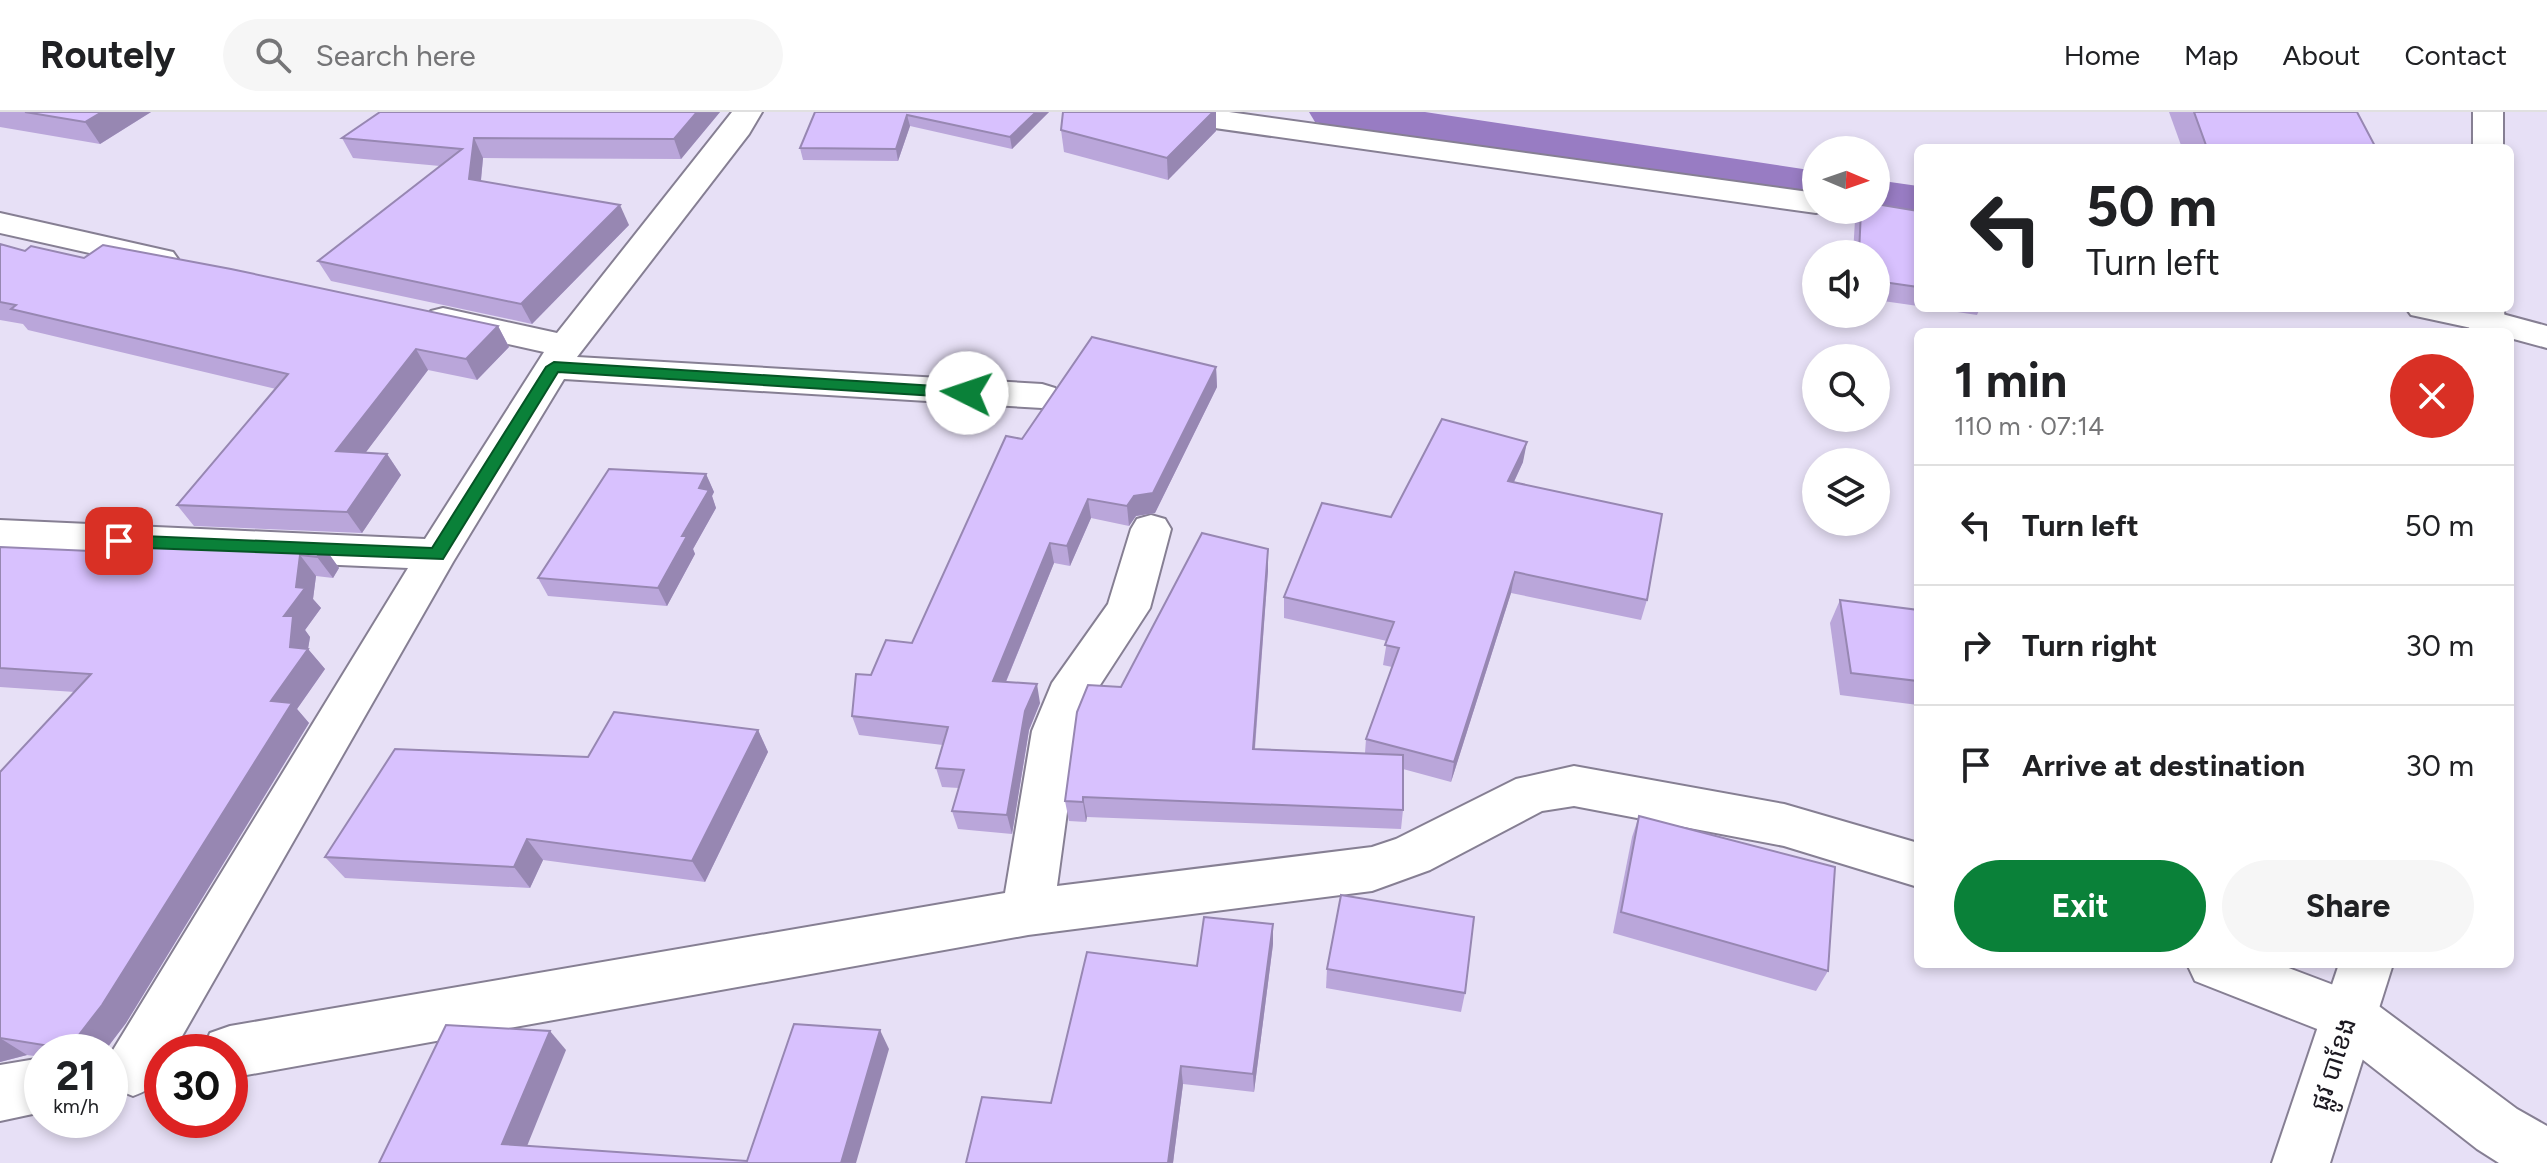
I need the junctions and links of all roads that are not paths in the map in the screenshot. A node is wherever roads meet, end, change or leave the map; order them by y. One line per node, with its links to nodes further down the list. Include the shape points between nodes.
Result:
1 (747, 112): 12 (street)
2 (1165, 112): 5 (street)
3 (2488, 112): 4 (street)
4 (2488, 144)
5 (1802, 201)
6 (0, 223): 7 (street)
7 (191, 265)
8 (410, 312): 12 (street)
9 (2444, 312): 10 (street)
10 (2487, 320): 11 (street)
11 (2547, 337)
12 (560, 356): 13 (street); 16 (street)
13 (1042, 396)
14 (1151, 529): 18 (street, via 1128,608 1068,696 1055,731)
15 (0, 535): 16 (street)
16 (437, 554): 23 (street)
17 (1914, 864): 18 (street, via 1784,825 1574,786 1533,793 1412,855 1372,869)
18 (1028, 912): 22 (street)
19 (2224, 968): 21 (street)
20 (2365, 968): 21 (street, ផ្លូវ បាខែង)
21 (2349, 1016): 26 (street, via 2497,1129); 27 (street, ផ្លូវ បាខែង)
22 (248, 1049)
23 (135, 1068)
24 (24, 1088): 25 (street)
25 (0, 1093)
26 (2547, 1159)
27 (2301, 1163)

